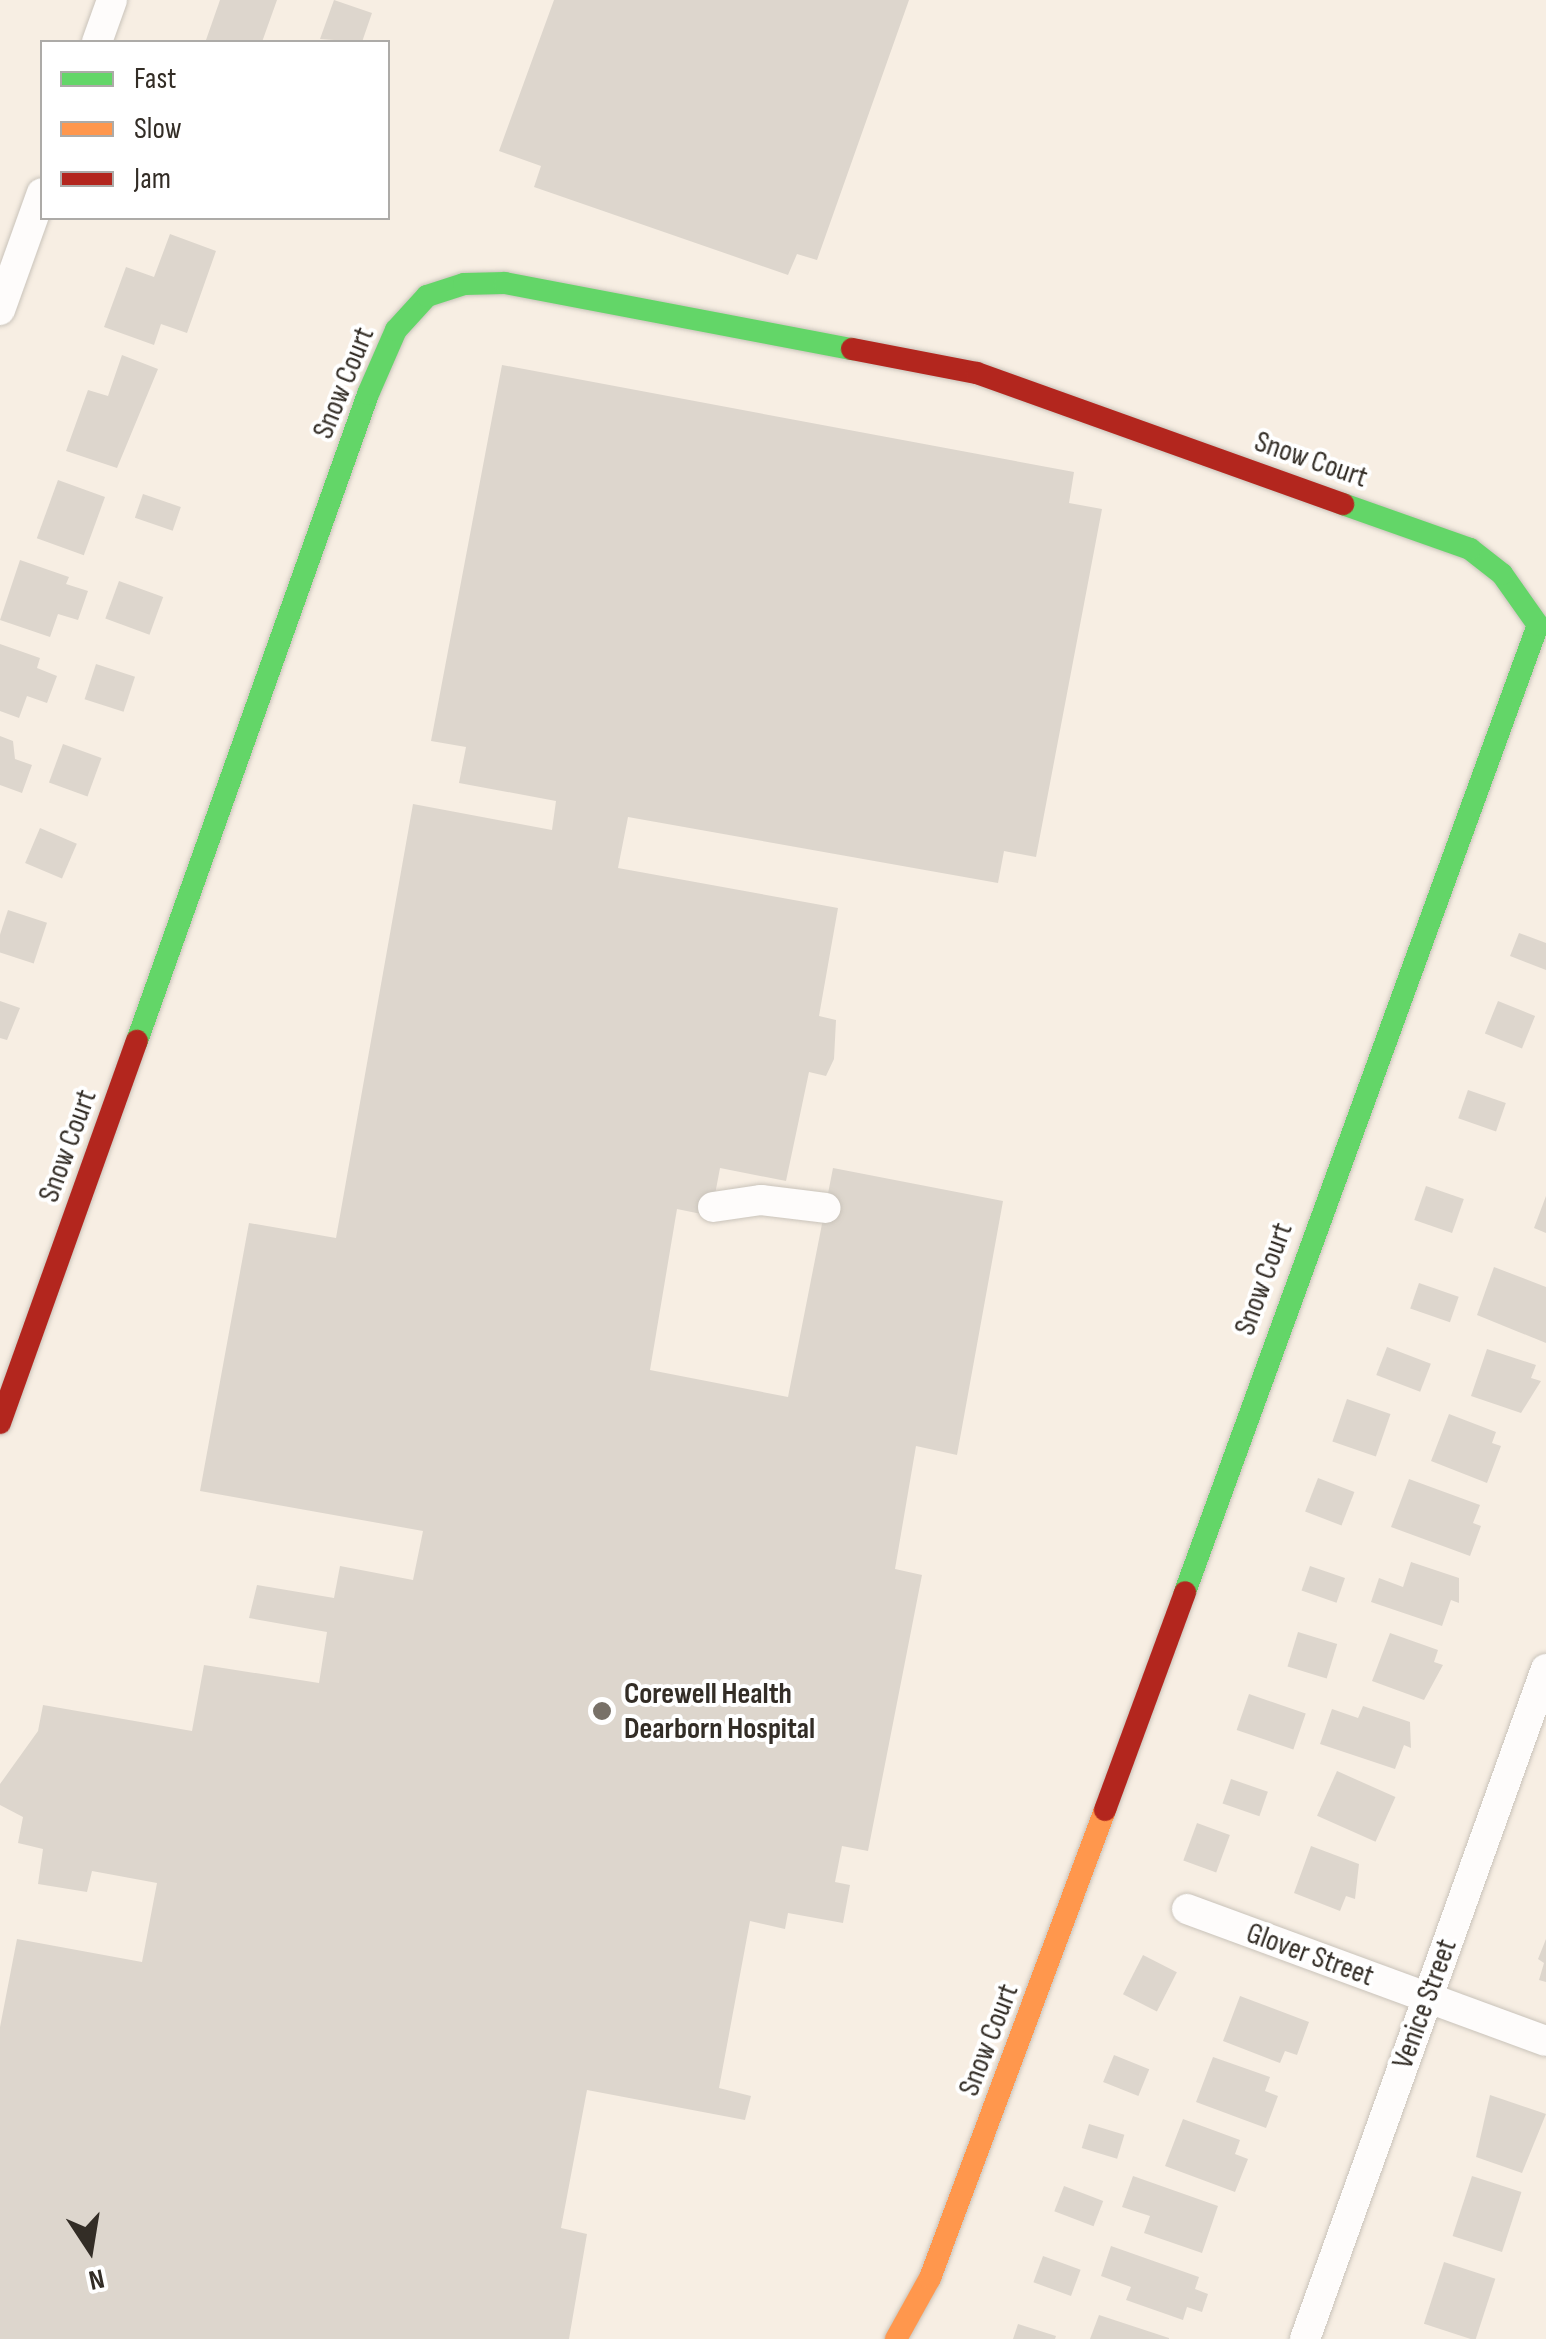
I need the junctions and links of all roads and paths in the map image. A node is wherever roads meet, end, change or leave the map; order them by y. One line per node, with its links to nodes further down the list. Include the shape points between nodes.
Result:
1 (112, 0): 2 (street)
2 (98, 40)
3 (40, 198): 4 (street)
4 (0, 310)
5 (713, 1207): 6 (street, via 761,1200)
6 (826, 1208)
7 (0, 1423): 12 (street, Snow Court, via 368,394 396,330 427,296 464,284 505,284 978,373 1470,549 1502,574 1538,625 1009,2073 930,2278)
8 (1546, 1669): 10 (street, Venice Street)
9 (1187, 1909): 10 (street, Glover Street)
10 (1426, 1998): 11 (street, Glover Street); 13 (street, Venice Street)
11 (1546, 2041)
12 (896, 2339)
13 (1305, 2339)

